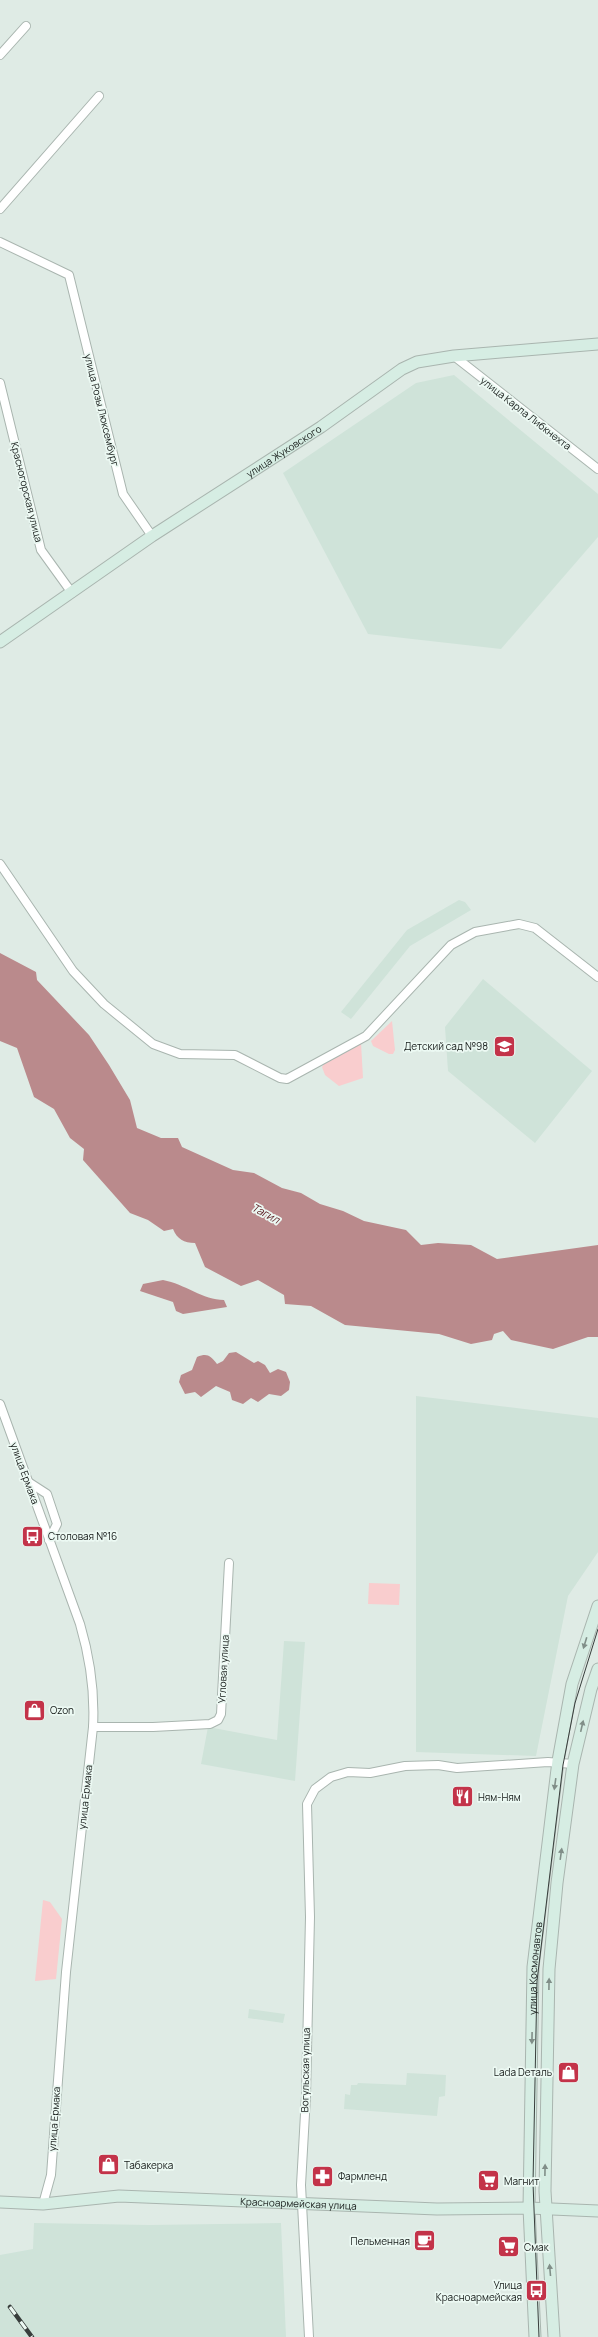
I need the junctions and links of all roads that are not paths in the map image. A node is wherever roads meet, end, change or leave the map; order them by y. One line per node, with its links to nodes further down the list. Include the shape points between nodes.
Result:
1 (26, 26): 2 (street)
2 (0, 55)
3 (99, 96): 4 (street)
4 (0, 209)
5 (0, 242): 10 (street, улица Розы Люксембург, via 69,275 123,494)
6 (598, 344): 7 (main road, улица Жуковского)
7 (454, 356): 9 (street, улица Карла Либкнехта); 10 (main road, улица Жуковского, via 417,362 402,369 321,427)
8 (0, 383): 11 (street, Красногорская улица, via 41,550)
9 (598, 469)
10 (152, 536): 11 (main road, улица Жуковского)
11 (72, 593): 12 (main road, улица Жуковского)
12 (0, 642)
13 (0, 864): 14 (street, via 73,971 104,1004 153,1044 180,1054 235,1055 280,1078 287,1079 366,1036 451,945 475,932 519,924 535,928)
14 (598, 977)
15 (0, 1404): 16 (street, улица Ермака)
16 (30, 1484): 17 (street, улица Ермака); 17 (street, via 47,1494 57,1524)
17 (49, 1540): 21 (street, улица Ермака, via 88,1652 93,1690)
18 (229, 1564): 21 (street, Угловая улица, via 221,1714 218,1720 210,1724)
19 (598, 1606): 22 (main road, улица Космонавтов, one-way to 22, via 572,1684)
20 (598, 1669): 23 (main road, улица Космонавтов, one-way to 20)
21 (93, 1727): 25 (street, улица Ермака, via 66,1972 51,2175)
22 (558, 1761): 23 (street); 26 (street, Вогульская улица, via 457,1768 438,1765 405,1766 370,1773 348,1772 331,1777 315,1789 307,1804 310,1917); 27 (main road, улица Космонавтов, one-way to 27, via 534,1967)
23 (573, 1764): 28 (main road, улица Космонавтов, one-way to 23, via 549,1968)
24 (0, 2202): 25 (main road, Красноармейская улица)
25 (43, 2204): 26 (main road, Красноармейская улица, via 119,2196)
26 (301, 2204): 27 (main road, Красноармейская улица, via 437,2209); 30 (street, Вогульская улица, via 304,2219)
27 (529, 2208): 28 (main road, Красноармейская улица); 31 (main road, улица Космонавтов)
28 (546, 2209): 29 (main road, Красноармейская улица); 32 (main road, улица Космонавтов, one-way to 28)
29 (598, 2211)
30 (309, 2337)
31 (535, 2337)
32 (554, 2337)

